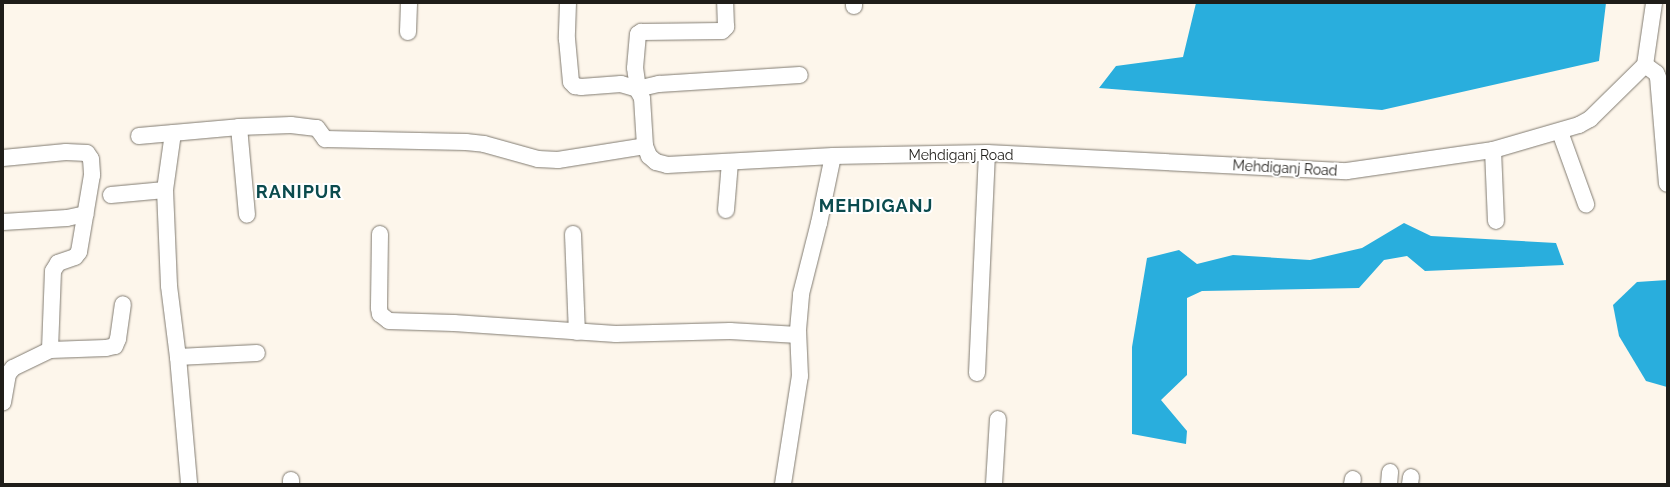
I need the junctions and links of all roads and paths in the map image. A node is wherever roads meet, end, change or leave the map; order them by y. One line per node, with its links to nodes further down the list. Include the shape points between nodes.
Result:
1 (409, 3): 5 (street)
2 (568, 3): 8 (street, via 567,39 571,82 581,87 621,84)
3 (725, 3): 8 (street, via 726,27 722,31 638,34 635,68)
4 (1654, 3): 6 (street)
5 (408, 32)
6 (1656, 70): 10 (street, Mehdiganj Road, via 1590,118); 19 (street)
7 (800, 76): 8 (street, via 659,84)
8 (638, 89): 13 (street, via 642,98)
9 (239, 127): 11 (street); 13 (street, via 291,125 318,128 325,139 466,142 484,144 538,159 558,160); 25 (street)
10 (1560, 132): 14 (street, Mehdiganj Road); 22 (street)
11 (173, 133): 12 (street); 20 (street)
12 (139, 136)
13 (645, 146): 18 (street, Mehdiganj Road, via 649,156 656,162 667,165)
14 (1493, 150): 15 (street, Mehdiganj Road, via 1347,172); 26 (street)
15 (987, 153): 16 (street, Mehdiganj Road); 37 (street)
16 (833, 156): 18 (street, Mehdiganj Road); 32 (street, via 801,294)
17 (3, 158): 24 (street, via 66,152 87,153 91,159 92,175)
18 (730, 162): 23 (street)
19 (1667, 184)
20 (165, 190): 21 (street); 35 (street, via 169,286)
21 (111, 195)
22 (1586, 204)
23 (726, 210)
24 (86, 214): 27 (street, via 67,218); 33 (street, via 78,255 58,263 53,270)
25 (247, 215)
26 (1496, 221)
27 (3, 222)
28 (380, 234): 31 (street, via 379,308 380,314 389,321)
29 (573, 234): 31 (street)
30 (123, 304): 33 (street, via 115,346)
31 (577, 332): 32 (street, via 616,334 730,331)
32 (798, 335): 41 (street, via 800,376)
33 (50, 350): 36 (street)
34 (257, 353): 35 (street)
35 (178, 357): 40 (street)
36 (8, 367): 38 (street)
37 (977, 373)
38 (3, 403)
39 (998, 419): 42 (street)
40 (189, 484)
41 (783, 484)
42 (994, 484)

